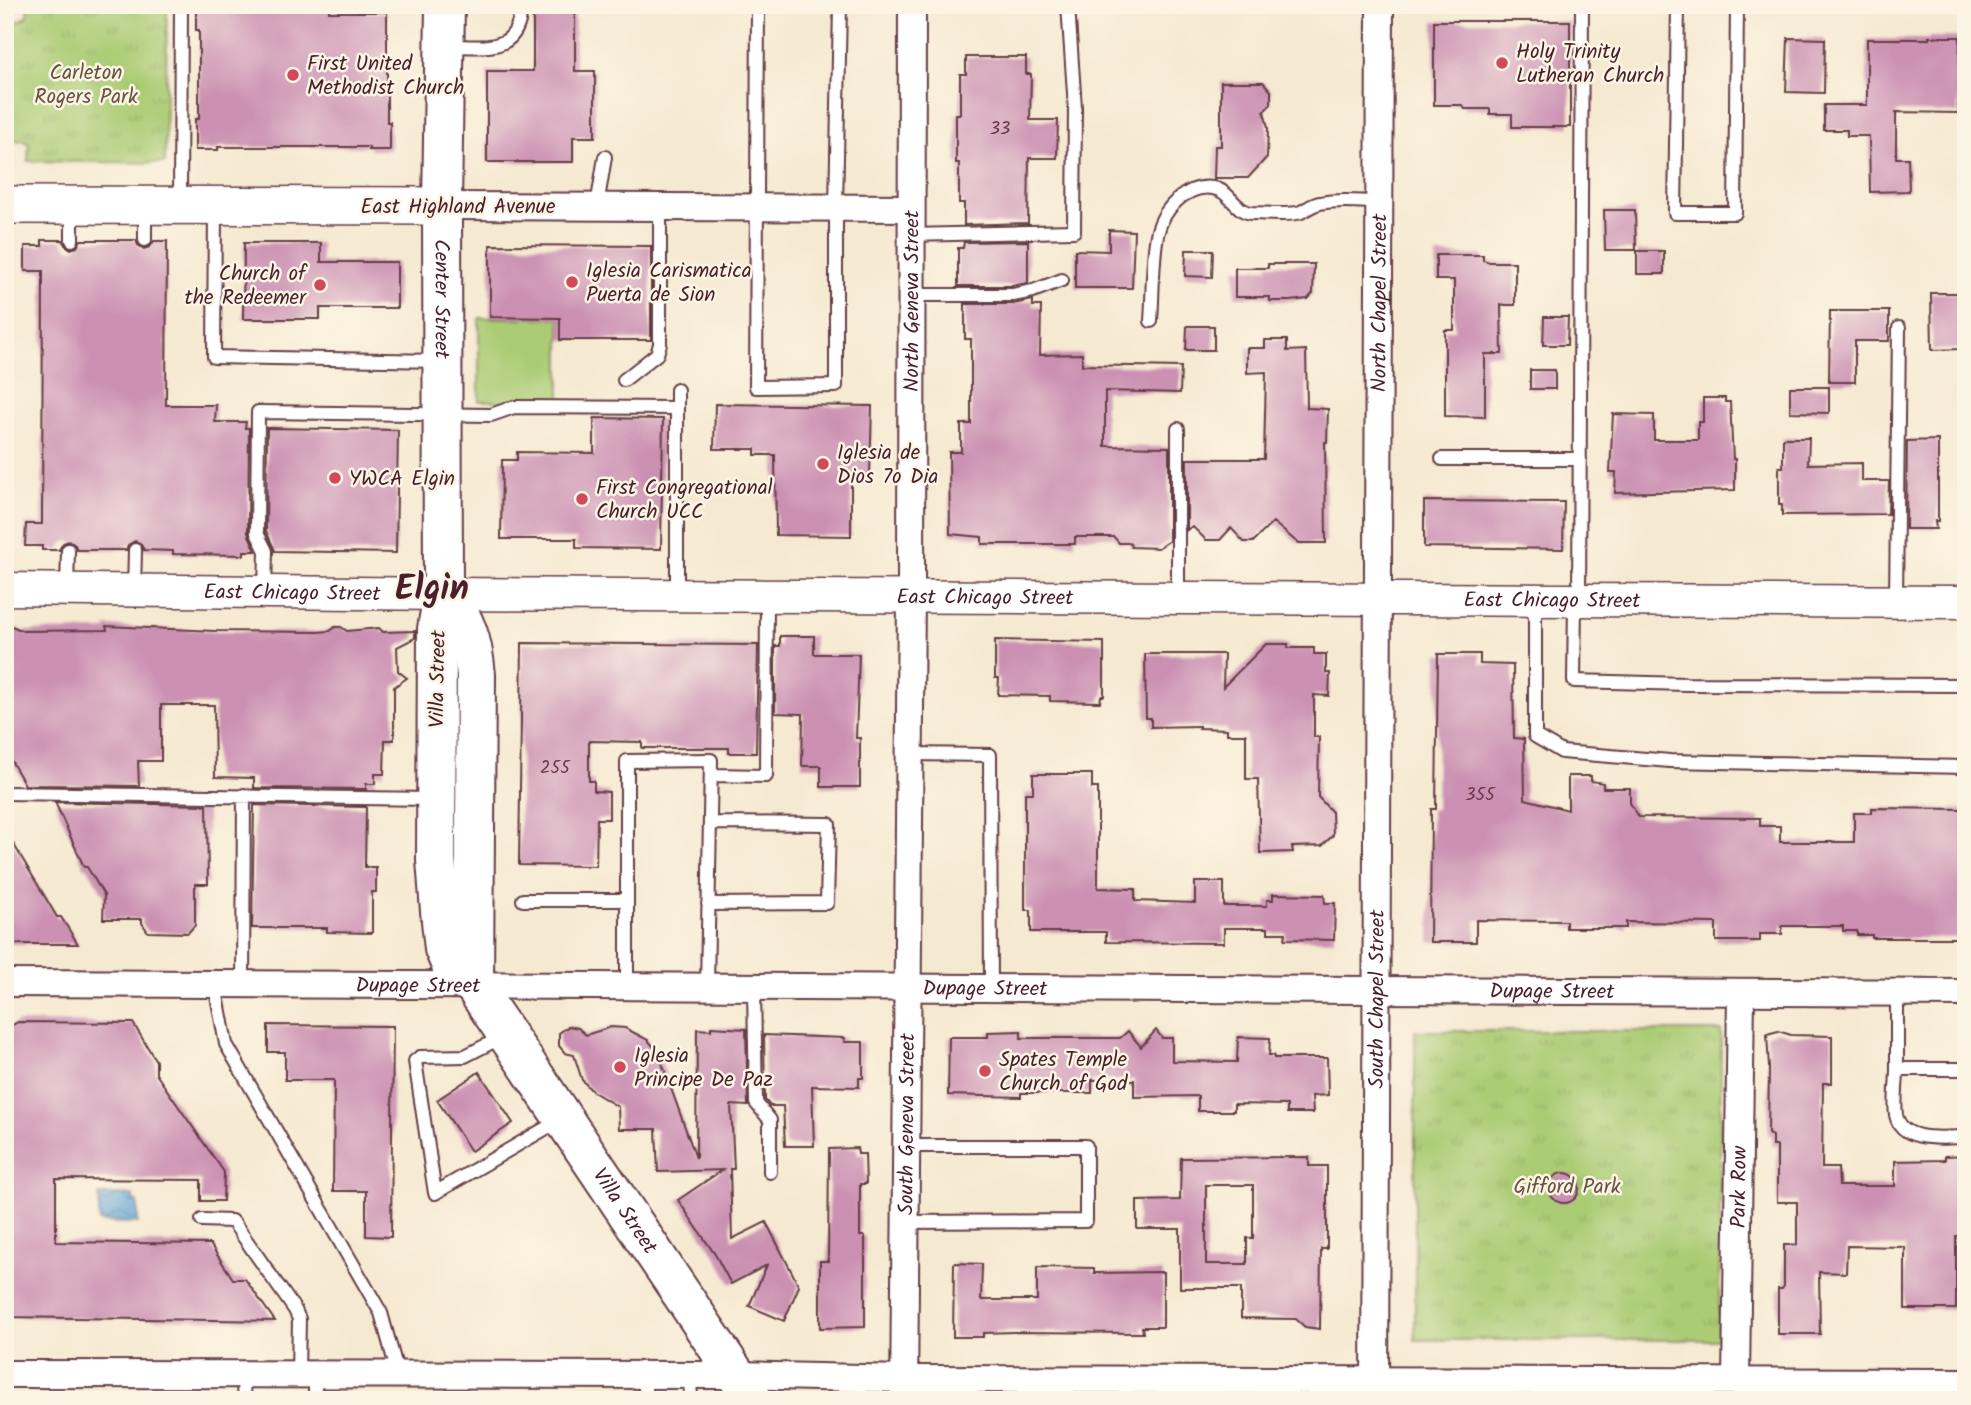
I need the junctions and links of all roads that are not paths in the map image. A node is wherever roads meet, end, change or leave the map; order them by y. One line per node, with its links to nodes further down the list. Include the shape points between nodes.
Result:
1 (181, 5): 22 (lane)
2 (445, 5): 12 (main road, Center Street)
3 (521, 5): 12 (lane, via 520,25 501,44)
4 (758, 5): 19 (lane)
5 (840, 5): 20 (lane)
6 (912, 5): 21 (street, North Geneva Street)
7 (1068, 5): 23 (lane, via 1076,108 1074,231)
8 (1380, 5): 14 (street, North Chapel Street)
9 (1582, 5): 35 (lane)
10 (1678, 5): 11 (lane, via 1675,213 1735,213)
11 (1737, 5)
12 (444, 47): 16 (main road, Center Street)
13 (605, 157): 17 (lane)
14 (1379, 202): 26 (lane, via 1320,203 1296,213 1249,212 1219,190 1189,191 1166,217 1157,236); 47 (street, North Chapel Street)
15 (5, 205): 22 (main road, East Highland Avenue, via 72,223)
16 (442, 206): 17 (street, East Highland Avenue); 22 (main road, East Highland Avenue); 28 (main road, Center Street)
17 (597, 206): 18 (street, East Highland Avenue)
18 (660, 206): 19 (street, East Highland Avenue); 29 (lane, via 660,344 657,354)
19 (756, 207): 20 (street, East Highland Avenue); 20 (lane, via 756,387 836,386)
20 (836, 208): 21 (street, East Highland Avenue)
21 (911, 208): 23 (street, North Geneva Street)
22 (171, 214): 28 (lane, via 214,357)
23 (911, 235): 25 (street, North Geneva Street)
24 (1062, 280): 25 (lane, via 1013,295)
25 (911, 295): 45 (street, North Geneva Street)
26 (1152, 321)
27 (1899, 328): 50 (lane)
28 (442, 360): 32 (main road, Center Street)
29 (624, 380)
30 (677, 390): 31 (lane)
31 (677, 408): 32 (lane, via 514,407 494,415); 43 (lane)
32 (443, 414): 41 (lane, via 258,412 257,533 266,551); 42 (main road, Center Street)
33 (1178, 429): 46 (lane)
34 (1442, 459): 35 (lane)
35 (1580, 459): 49 (lane)
36 (68, 550): 39 (lane)
37 (135, 550): 40 (lane)
38 (5, 589): 39 (street, East Chicago Street)
39 (67, 590): 40 (street, East Chicago Street)
40 (134, 591): 41 (street, East Chicago Street)
41 (265, 592): 42 (street, East Chicago Street)
42 (443, 594): 43 (street, East Chicago Street); 58 (main road, Villa Street, via 437,629); 66 (main road, Villa Street, via 468,630 476,675)
43 (677, 594): 44 (street, East Chicago Street)
44 (767, 595): 45 (street, East Chicago Street); 55 (lane, via 766,776)
45 (911, 596): 46 (street, East Chicago Street); 53 (street, South Geneva Street)
46 (1178, 598): 47 (street, East Chicago Street)
47 (1377, 599): 48 (street, East Chicago Street); 72 (street, South Chapel Street)
48 (1535, 600): 49 (street, East Chicago Street); 54 (lane, via 1535,736 1562,752 1670,761)
49 (1577, 600): 50 (street, East Chicago Street); 52 (lane, via 1574,681)
50 (1896, 601): 51 (street, East Chicago Street)
51 (1966, 602)
52 (1966, 685)
53 (910, 754): 70 (street, South Geneva Street); 71 (lane, via 990,755)
54 (1966, 767)
55 (711, 775): 59 (lane); 61 (lane, via 711,760 627,761)
56 (5, 793): 57 (lane)
57 (244, 795): 58 (lane); 65 (lane)
58 (436, 799): 66 (main road, Villa Street, via 444,949 452,968)
59 (710, 823): 62 (lane); 62 (lane, via 829,824 827,903)
60 (523, 900): 61 (lane)
61 (627, 900): 67 (lane)
62 (708, 904): 68 (lane)
63 (5, 984): 64 (street, Dupage Street)
64 (215, 985): 65 (street, Dupage Street); 86 (lane, via 226,1044 381,1313)
65 (243, 985): 66 (street, Dupage Street)
66 (474, 986): 67 (street, Dupage Street); 76 (main road, Villa Street)
67 (627, 987): 68 (street, Dupage Street)
68 (707, 988): 69 (street, Dupage Street)
69 (754, 988): 70 (street, Dupage Street); 82 (lane, via 756,1103 770,1120)
70 (908, 989): 71 (street, Dupage Street); 81 (street, South Geneva Street)
71 (990, 989): 72 (street, Dupage Street)
72 (1376, 991): 73 (street, Dupage Street); 95 (street, South Chapel Street)
73 (1741, 993): 74 (street, Dupage Street); 87 (street, Park Row)
74 (1897, 993): 75 (street, Dupage Street); 77 (lane)
75 (1966, 993)
76 (505, 1035): 79 (main road, Villa Street); 79 (lane, via 465,1056 415,1061 435,1192)
77 (1897, 1069): 78 (lane); 80 (lane, via 1896,1114 1906,1130 1918,1137)
78 (1966, 1069)
79 (563, 1119): 93 (main road, Villa Street)
80 (1966, 1137)
81 (907, 1146): 84 (street, South Geneva Street); 84 (lane, via 1086,1146 1086,1221)
82 (771, 1172)
83 (202, 1220): 89 (lane, via 234,1223 295,1310)
84 (906, 1222): 94 (street, South Geneva Street)
85 (5, 1374): 90 (street)
86 (398, 1374): 89 (street); 91 (street)
87 (1737, 1381): 88 (street); 95 (street)
88 (1966, 1382)
89 (310, 1383): 90 (street)
90 (243, 1387)
91 (645, 1388): 92 (street)
92 (690, 1388): 93 (street)
93 (745, 1388): 94 (street)
94 (904, 1389): 95 (street)
95 (1375, 1390)

